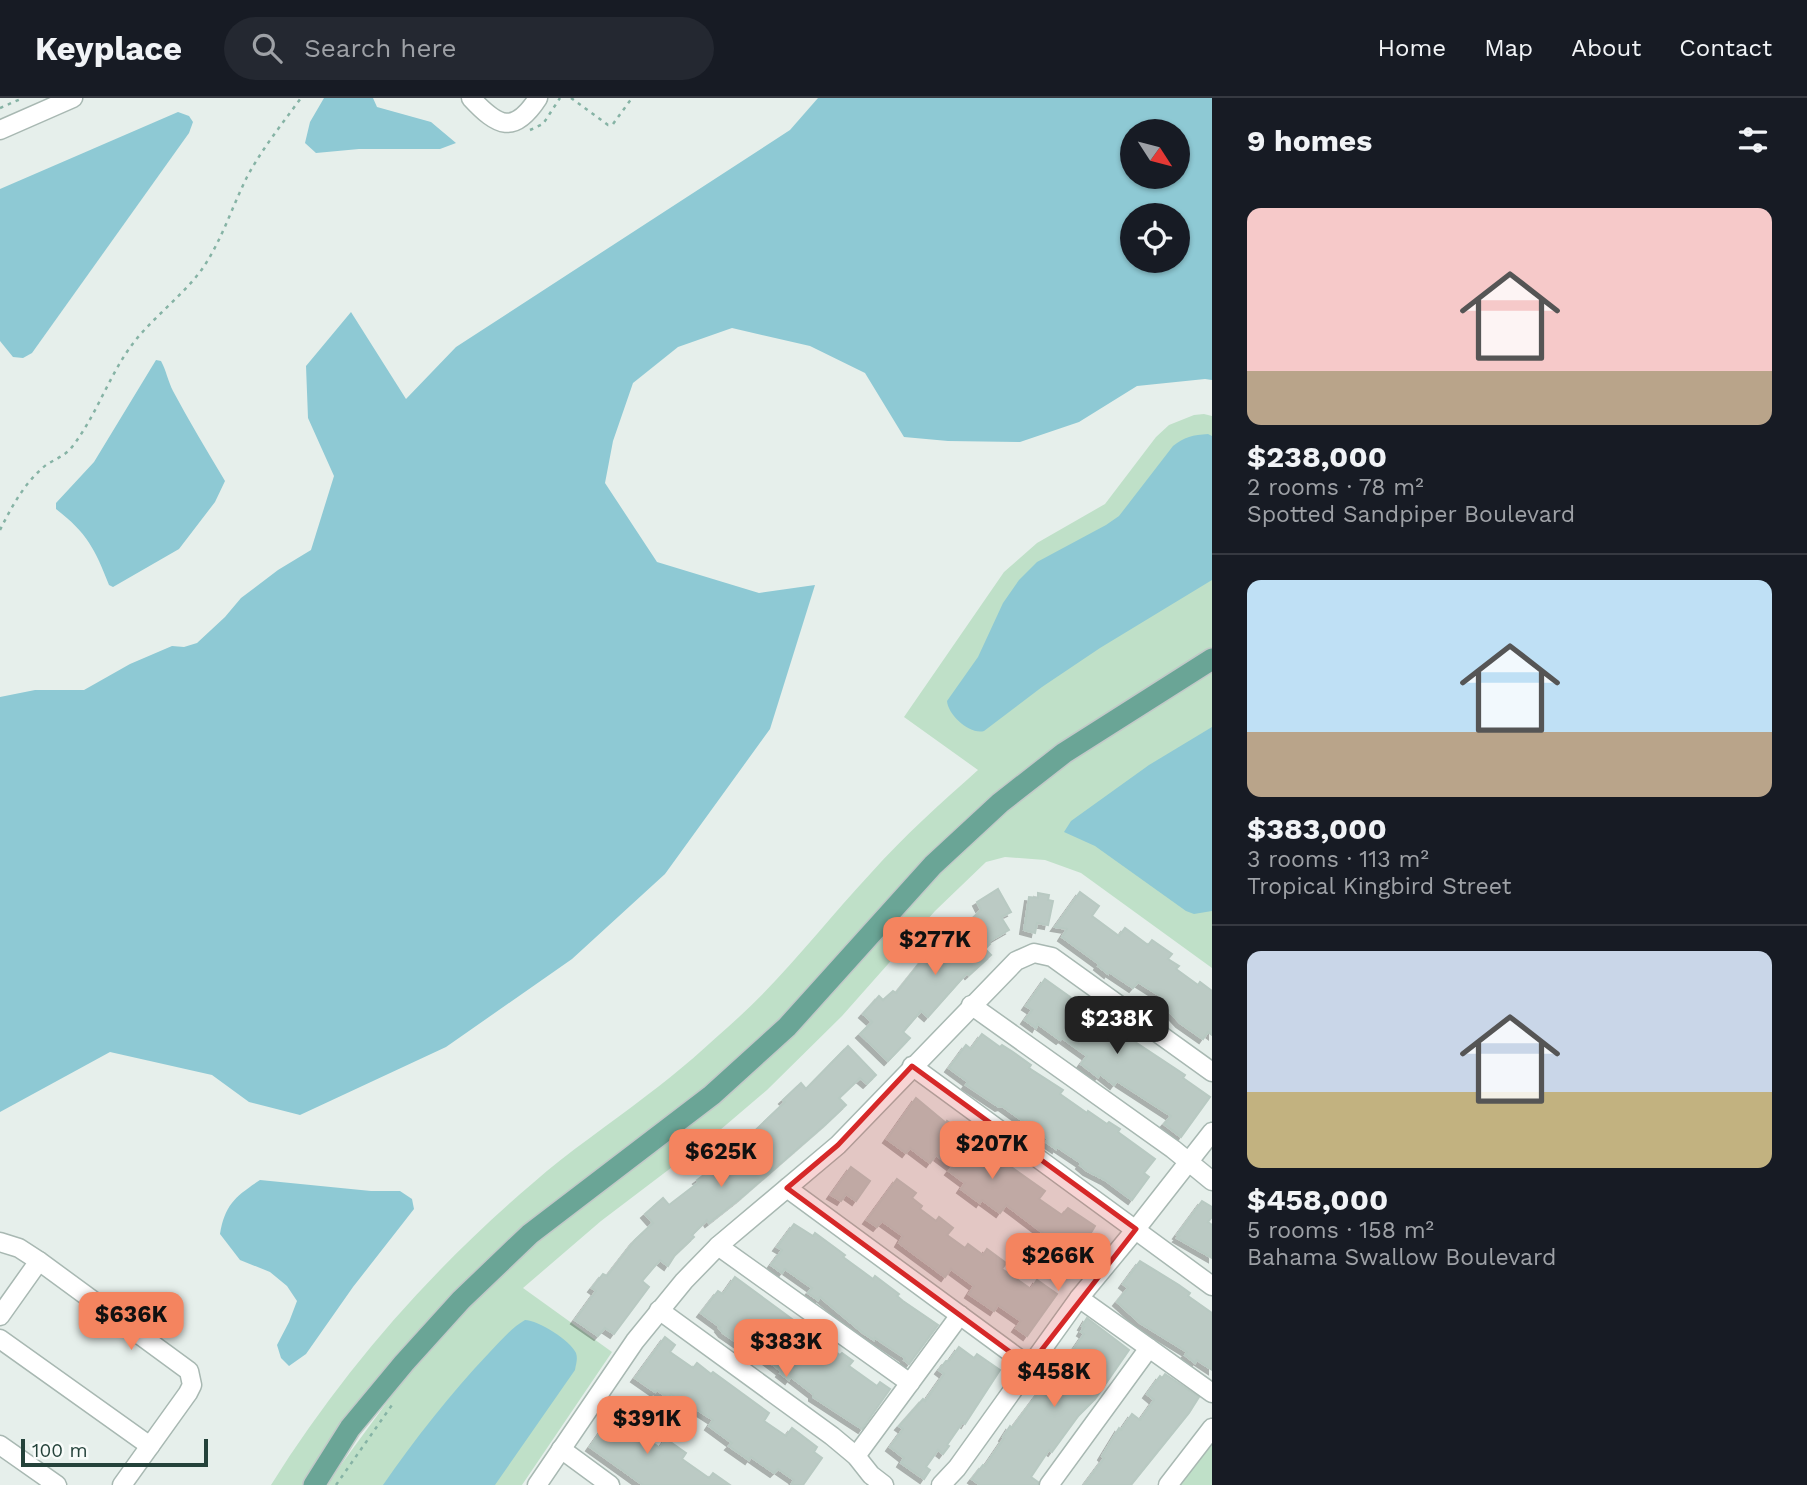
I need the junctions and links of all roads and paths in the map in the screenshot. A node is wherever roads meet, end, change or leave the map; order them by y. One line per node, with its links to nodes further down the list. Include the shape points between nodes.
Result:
1 (23, 98): 9 (path)
2 (73, 98): 8 (street)
3 (301, 98): 11 (path, via 248,175 208,260 187,288 139,335 74,444 34,478 11,506)
4 (471, 98): 5 (street, via 494,120 510,124 528,114)
5 (538, 98)
6 (571, 98): 7 (path, via 608,125)
7 (632, 98)
8 (44, 104): 10 (street)
9 (0, 108)
10 (0, 130)
11 (0, 530)
12 (1212, 660): 41 (main road, via 1064,753 1000,803 933,865 787,1027 712,1096 530,1234 404,1363 350,1428)
13 (971, 1004): 14 (street); 15 (street, via 1016,961 1034,953 1052,957); 17 (street)
14 (912, 1066): 19 (street, via 838,1145); 20 (street)
15 (1212, 1072)
16 (1212, 1132): 17 (street)
17 (1190, 1161): 18 (street); 20 (street)
18 (1212, 1181)
19 (787, 1188): 22 (street); 27 (street)
20 (1136, 1230): 24 (street); 25 (street)
21 (0, 1242): 23 (street)
22 (718, 1246): 26 (street); 32 (street)
23 (39, 1261): 28 (street); 36 (street, via 188,1371 192,1385 188,1393)
24 (1212, 1286)
25 (1079, 1298): 30 (street); 31 (street)
26 (659, 1310): 37 (street); 38 (street)
27 (960, 1315): 31 (street); 32 (street)
28 (0, 1316)
29 (0, 1339): 36 (street)
30 (1149, 1349): 33 (street); 46 (street)
31 (1029, 1366): 45 (street)
32 (910, 1383): 38 (street)
33 (1212, 1393)
34 (1212, 1428): 47 (street)
35 (0, 1445): 39 (street)
36 (150, 1446): 40 (street)
37 (561, 1449): 42 (street); 43 (street)
38 (856, 1456): 44 (street)
39 (57, 1485)
40 (122, 1485)
41 (314, 1485)
42 (537, 1485)
43 (610, 1485)
44 (884, 1485)
45 (941, 1485)
46 (1049, 1485)
47 (1168, 1485)

